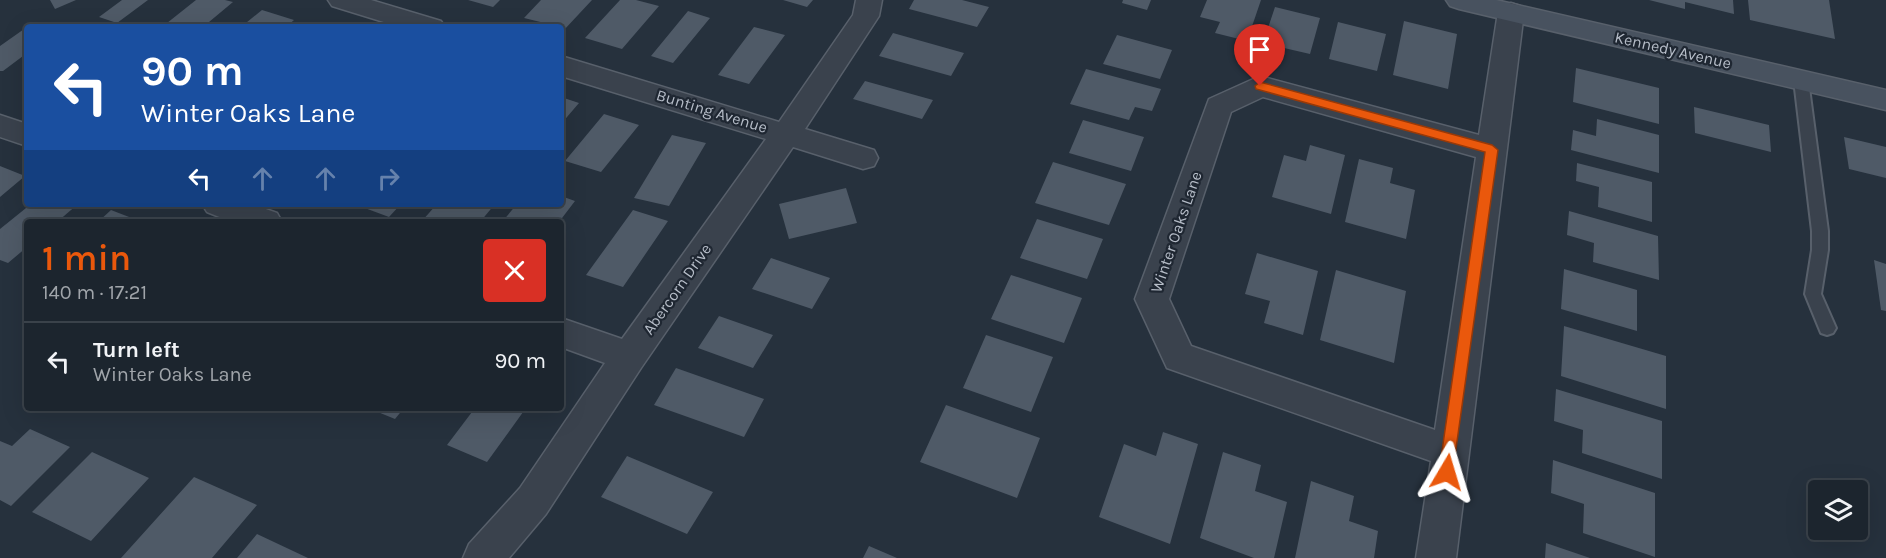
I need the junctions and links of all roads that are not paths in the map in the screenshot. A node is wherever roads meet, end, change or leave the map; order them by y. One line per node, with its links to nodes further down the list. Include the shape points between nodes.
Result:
1 (341, 0): 5 (street)
2 (1459, 0): 4 (street, Kennedy Avenue)
3 (867, 8): 10 (street, Abercorn Drive)
4 (1511, 12): 7 (street, Kennedy Avenue); 12 (street)
5 (421, 24)
6 (564, 67): 10 (street, Bunting Avenue)
7 (1801, 80): 8 (street, Kennedy Avenue); 16 (lane, via 1820,231 1813,294)
8 (1886, 99)
9 (0, 126): 11 (street)
10 (787, 133): 13 (street, Bunting Avenue); 18 (street, Abercorn Drive)
11 (24, 134)
12 (1492, 150): 19 (street); 19 (street, Winter Oaks Lane, via 1260,86 1219,105 1152,299 1179,357)
13 (863, 158)
14 (226, 207): 15 (street)
15 (258, 219)
16 (1827, 328)
17 (564, 333): 18 (street)
18 (629, 357): 20 (street, Abercorn Drive, via 532,501)
19 (1449, 451): 21 (street)
20 (483, 558)
21 (1436, 558)

